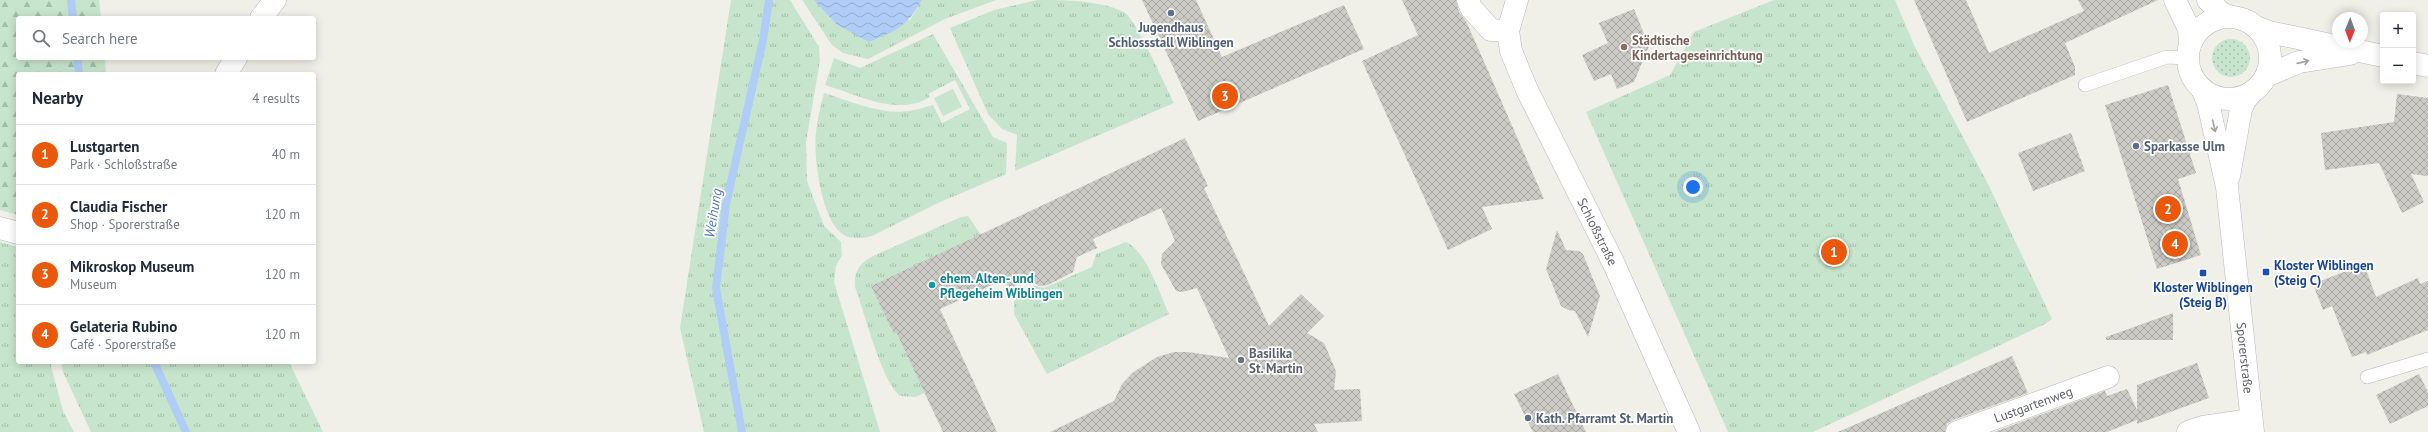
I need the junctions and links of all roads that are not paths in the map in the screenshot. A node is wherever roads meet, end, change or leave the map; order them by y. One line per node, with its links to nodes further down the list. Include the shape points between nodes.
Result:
1 (275, 0): 6 (main road)
2 (1468, 0): 9 (main road, via 1471,8 1491,30)
3 (1517, 0): 9 (main road, Schloßstraße)
4 (2175, 0): 10 (main road, via 2189,30)
5 (2208, 0): 7 (main road, via 2221,13)
6 (263, 16)
7 (2232, 17): 8 (main road, via 2245,20); 10 (main road, via 2219,18 2207,23 2196,32)
8 (2256, 27): 11 (main road); 16 (main road, via 2265,37 2270,50 2270,63)
9 (1508, 31): 26 (main road, Schloßstraße, via 1511,51 1527,90 1614,262)
10 (2189, 51): 17 (lane); 18 (main road, via 2193,78)
11 (2378, 55): 16 (main road, one-way to 11, via 2282,68 2308,60 2346,54)
12 (235, 60): 15 (main road)
13 (2416, 64): 14 (main road)
14 (2428, 66)
15 (227, 72)
16 (2260, 83): 18 (main road, via 2241,98 2227,99 2214,96); 19 (main road, Sporerstraße, via 2245,100 2241,109)
17 (2085, 85)
18 (2202, 89): 19 (main road, Sporerstraße, one-way to 19, via 2208,103)
19 (2227, 187): 25 (main road, Sporerstraße)
20 (0, 228): 21 (main road)
21 (16, 232)
22 (2428, 359): 24 (lane)
23 (2108, 377): 27 (main road, Lustgartenweg)
24 (2367, 377)
25 (2252, 426): 28 (main road, via 2203,427)
26 (1689, 432)
27 (1957, 432)
28 (2188, 432)

